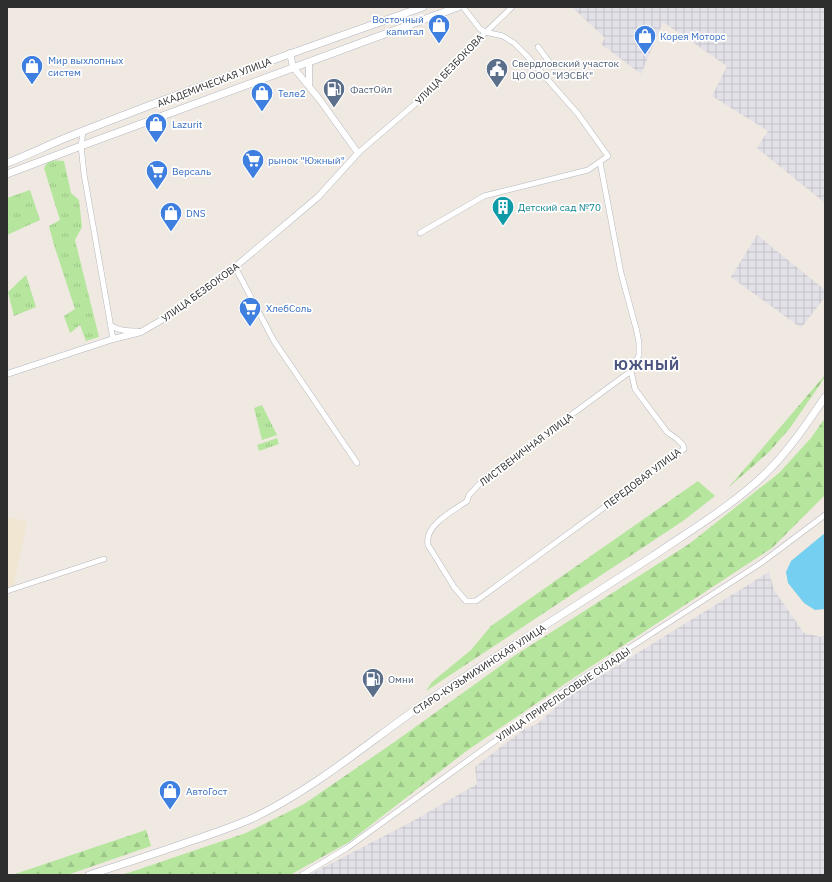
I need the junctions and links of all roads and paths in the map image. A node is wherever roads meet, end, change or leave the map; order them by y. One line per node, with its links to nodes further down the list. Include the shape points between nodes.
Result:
1 (424, 7): 7 (main road, АКАДЕМИЧЕСКАЯ УЛИЦА)
2 (458, 7): 8 (main road)
3 (463, 7): 5 (street)
4 (512, 7): 5 (street, УЛИЦА БЕЗБОКОВА)
5 (485, 32): 16 (street, УЛИЦА БЕЗБОКОВА, via 429,92); 17 (street, УЛИЦА БЕЗБОКОВА, via 503,36 514,43 550,80 608,156)
6 (538, 47): 11 (street)
7 (290, 53): 9 (main road, АКАДЕМИЧЕСКАЯ УЛИЦА); 10 (street)
8 (308, 62): 10 (main road); 13 (street)
9 (265, 63): 12 (main road); 14 (main road, АКАДЕМИЧЕСКАЯ УЛИЦА)
10 (293, 67): 12 (main road); 13 (street)
11 (553, 68)
12 (267, 77): 15 (main road)
13 (309, 85): 16 (street)
14 (83, 132): 15 (street); 18 (main road, АКАДЕМИЧЕСКАЯ УЛИЦА)
15 (81, 146): 19 (main road); 22 (street)
16 (358, 153): 21 (street, УЛИЦА БЕЗБОКОВА, via 318,197)
17 (600, 162): 20 (street, via 588,170 484,196); 25 (street, via 621,273 639,343 639,355)
18 (7, 163)
19 (7, 174)
20 (420, 233)
21 (235, 267): 23 (street, УЛИЦА БЕЗБОКОВА, via 172,314); 28 (street, via 274,341)
22 (110, 325): 23 (street, via 116,329); 24 (street)
23 (141, 332): 24 (street, УЛИЦА БЕЗБОКОВА)
24 (113, 339): 26 (street, УЛИЦА БЕЗБОКОВА)
25 (631, 370): 32 (street, ЛИСТВЕНИЧНАЯ УЛИЦА, via 484,479 469,495 467,501 428,533 428,545 454,587); 32 (street, ПЕРЕДОВАЯ УЛИЦА, via 635,389 666,432 677,439 684,449 476,601)
26 (7, 374)
27 (825, 397): 33 (main road, СТАРО-КУЗЬМИХИНСКАЯ УЛИЦА, via 777,462 731,501 630,570 417,708 318,781 253,818)
28 (357, 463)
29 (825, 515): 34 (street, УЛИЦА ПРИРЕЛЬСОВЫЕ СКЛАДЫ, via 761,563 578,681 347,848)
30 (104, 559): 31 (street)
31 (7, 591)
32 (466, 601)
33 (89, 875)
34 (302, 875)

